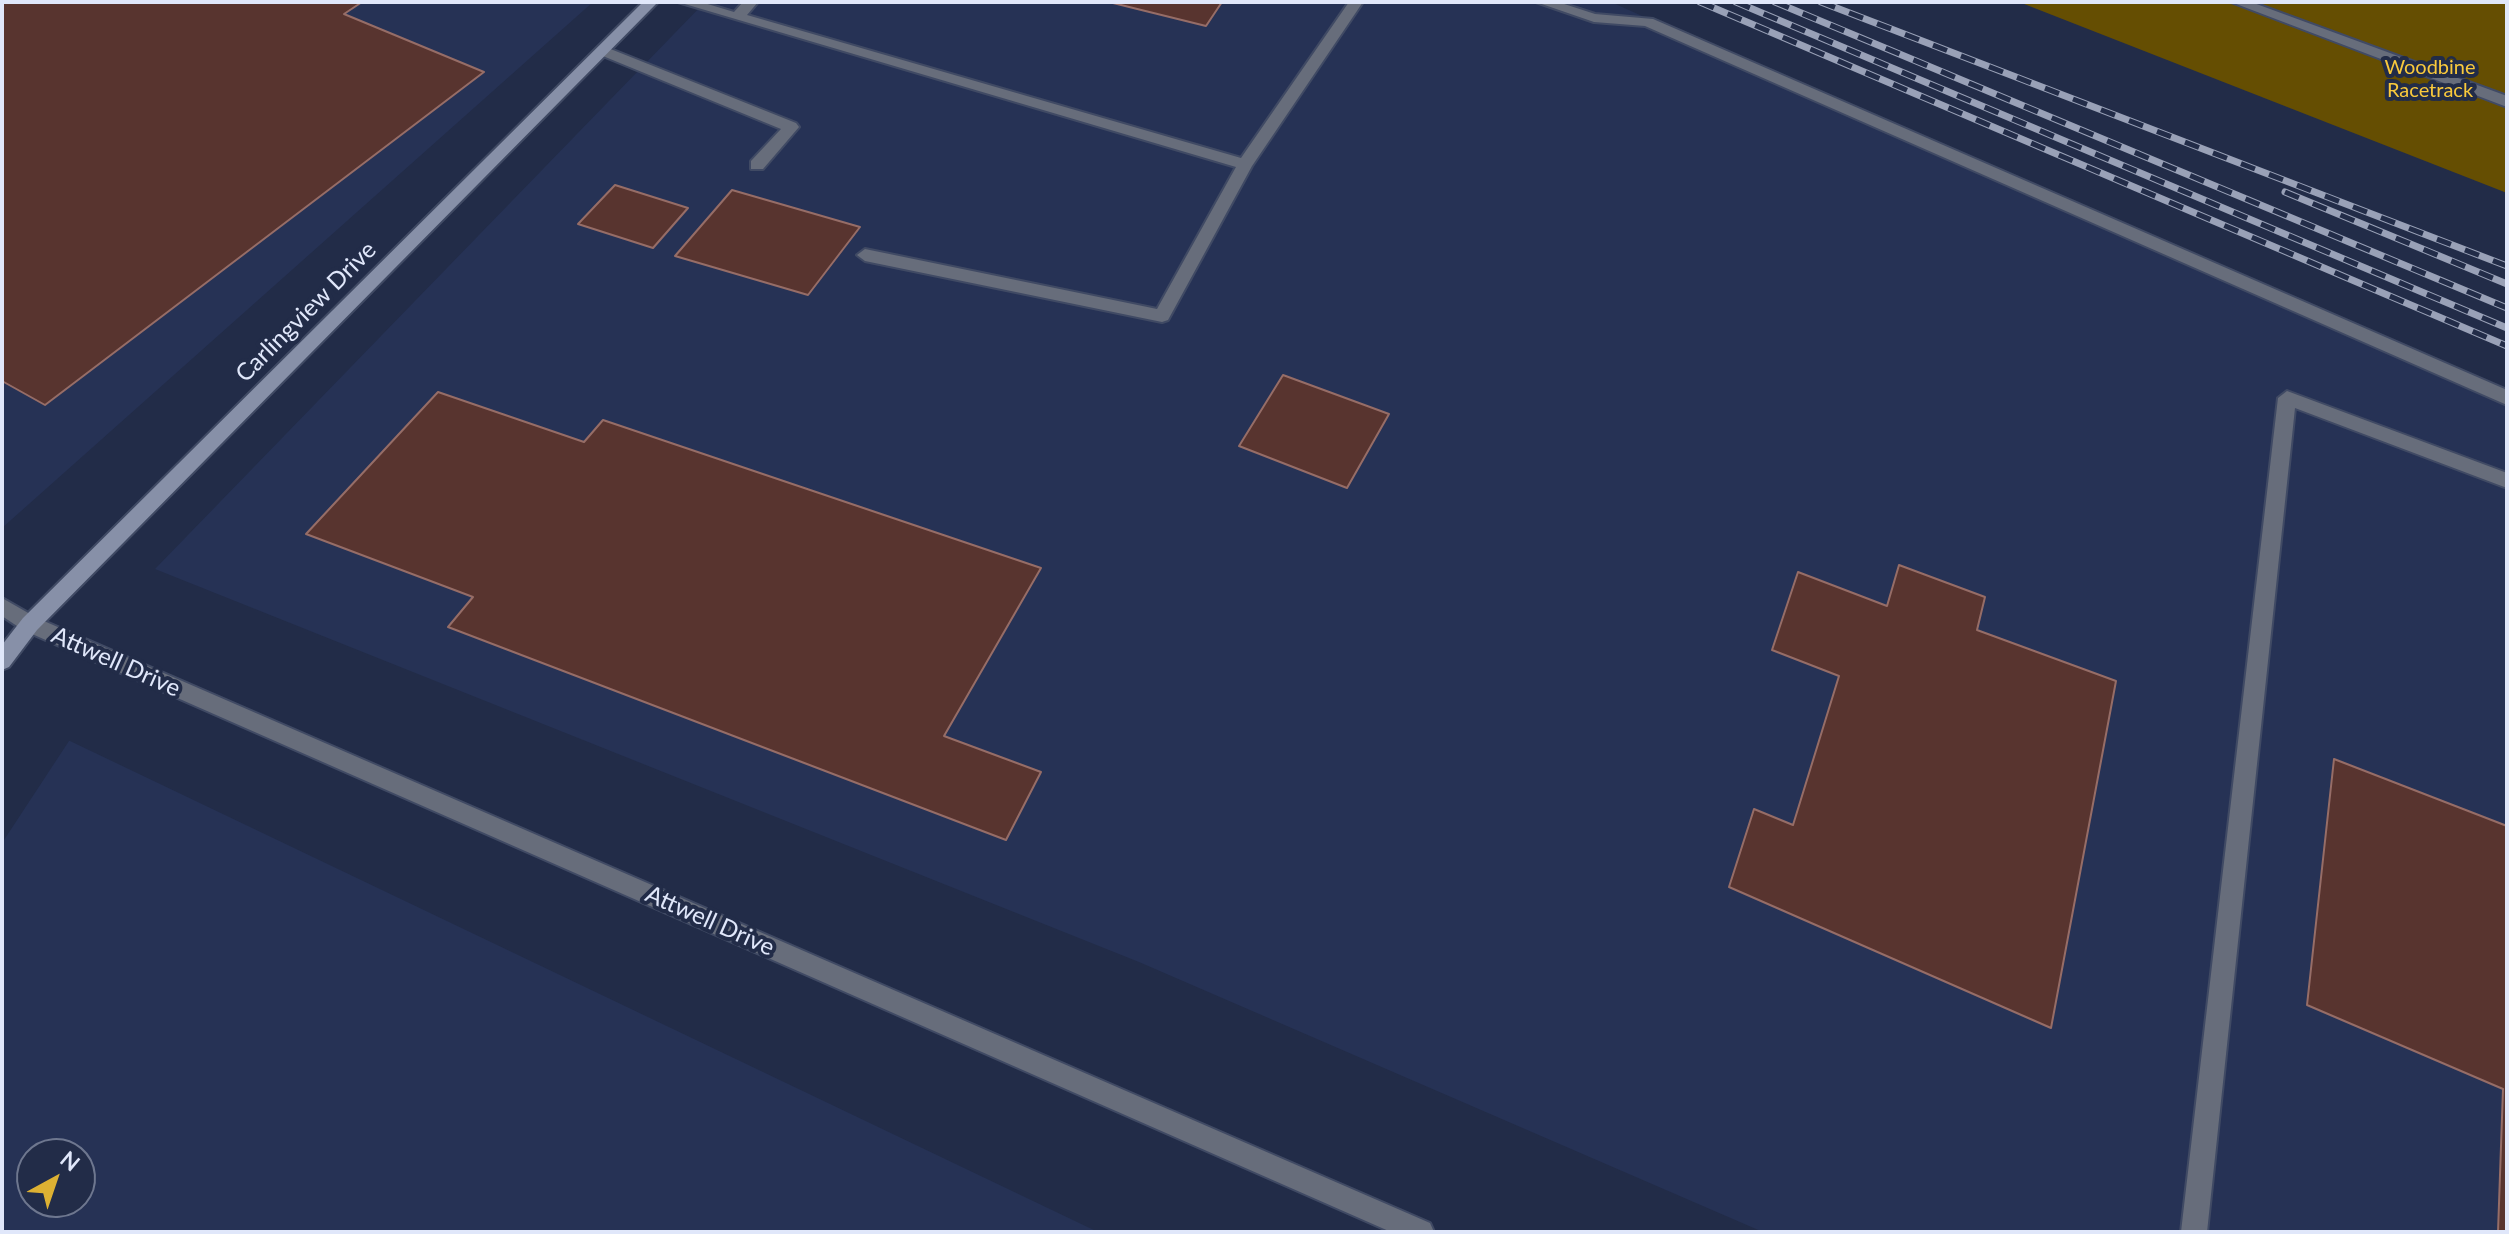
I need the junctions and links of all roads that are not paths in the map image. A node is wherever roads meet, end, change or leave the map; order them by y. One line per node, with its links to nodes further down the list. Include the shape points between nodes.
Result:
1 (651, 2): 8 (street, Carlingview Drive)
2 (685, 2): 7 (street)
3 (751, 2): 7 (street)
4 (1356, 2): 10 (street)
5 (1543, 2): 13 (street, via 1594,18 1648,22)
6 (2238, 2): 9 (street)
7 (737, 17): 10 (street)
8 (603, 51): 11 (street, via 791,127); 16 (street, Carlingview Drive)
9 (2507, 102)
10 (1245, 164): 12 (street, via 1162,316)
11 (757, 165)
12 (865, 255)
13 (2507, 398)
14 (2507, 481): 19 (street, via 2287,398)
15 (2, 606): 16 (street, Attwell Drive)
16 (30, 624): 17 (street, Carlingview Drive); 18 (street, Attwell Drive)
17 (2, 661)
18 (1421, 1232)
19 (2194, 1232)

